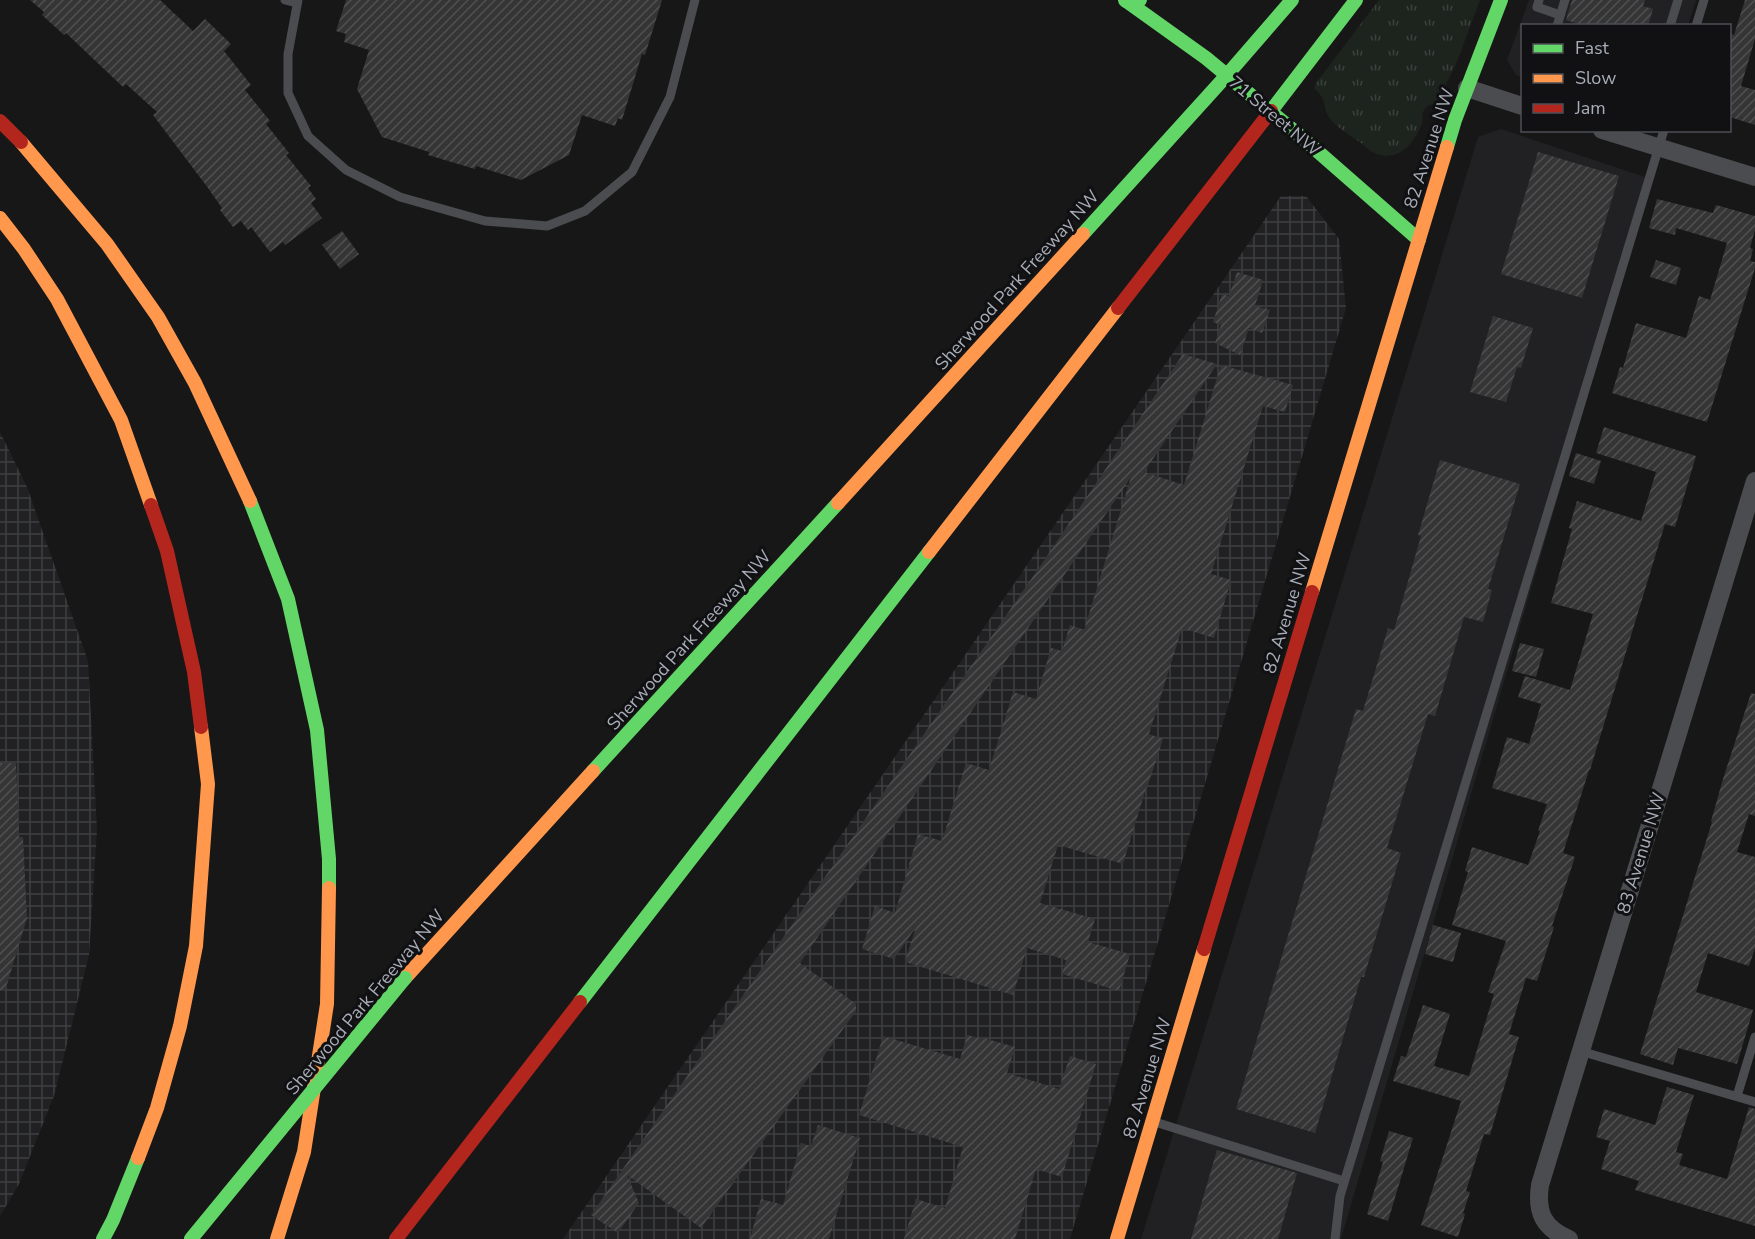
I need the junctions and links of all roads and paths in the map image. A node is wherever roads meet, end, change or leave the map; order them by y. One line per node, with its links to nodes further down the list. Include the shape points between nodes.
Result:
1 (285, 0): 11 (lane)
2 (696, 0): 11 (lane, via 670,97 632,172 585,212 547,226 485,221 400,197 346,170 308,136 288,93 288,54)
3 (1130, 0): 16 (main road, 71 Street NW)
4 (1292, 0): 16 (main road)
5 (1356, 0): 19 (main road)
6 (1501, 0): 17 (main road, 82 Avenue NW)
7 (1539, 0): 12 (lane, via 1537,7)
8 (1565, 0): 12 (lane)
9 (1677, 0): 14 (lane)
10 (1704, 0): 15 (lane)
11 (297, 2)
12 (1560, 15): 13 (lane)
13 (1558, 24)
14 (1671, 24)
15 (1697, 24)
16 (1227, 75): 19 (main road, 71 Street NW); 35 (main road, Sherwood Park Freeway NW, bridge, via 405,978)
17 (1467, 88): 18 (street); 26 (main road, 82 Avenue NW)
18 (1521, 106)
19 (1271, 111): 26 (main road, 71 Street NW); 37 (main road)
20 (0, 121): 36 (main road, via 107,244 158,317 246,489 288,599 317,730 329,859 327,1004 304,1152)
21 (1613, 132): 22 (street)
22 (1636, 136): 23 (street)
23 (1661, 139): 24 (street); 33 (lane)
24 (1755, 177)
25 (0, 218): 34 (main road, via 57,299 121,420 166,551 194,672 208,784 196,946 180,1026 157,1108)
26 (1419, 240): 32 (main road, 82 Avenue NW)
27 (1755, 481): 29 (street, 83 Avenue NW)
28 (1755, 1037): 30 (lane)
29 (1580, 1051): 30 (lane); 40 (street, 83 Avenue NW, via 1540,1185 1539,1208 1547,1224)
30 (1737, 1096): 31 (lane)
31 (1755, 1102)
32 (1153, 1122): 33 (lane); 38 (main road, 82 Avenue NW)
33 (1344, 1181): 39 (lane)
34 (103, 1239)
35 (191, 1239)
36 (277, 1239)
37 (396, 1239)
38 (1117, 1239)
39 (1335, 1239)
40 (1569, 1239)

